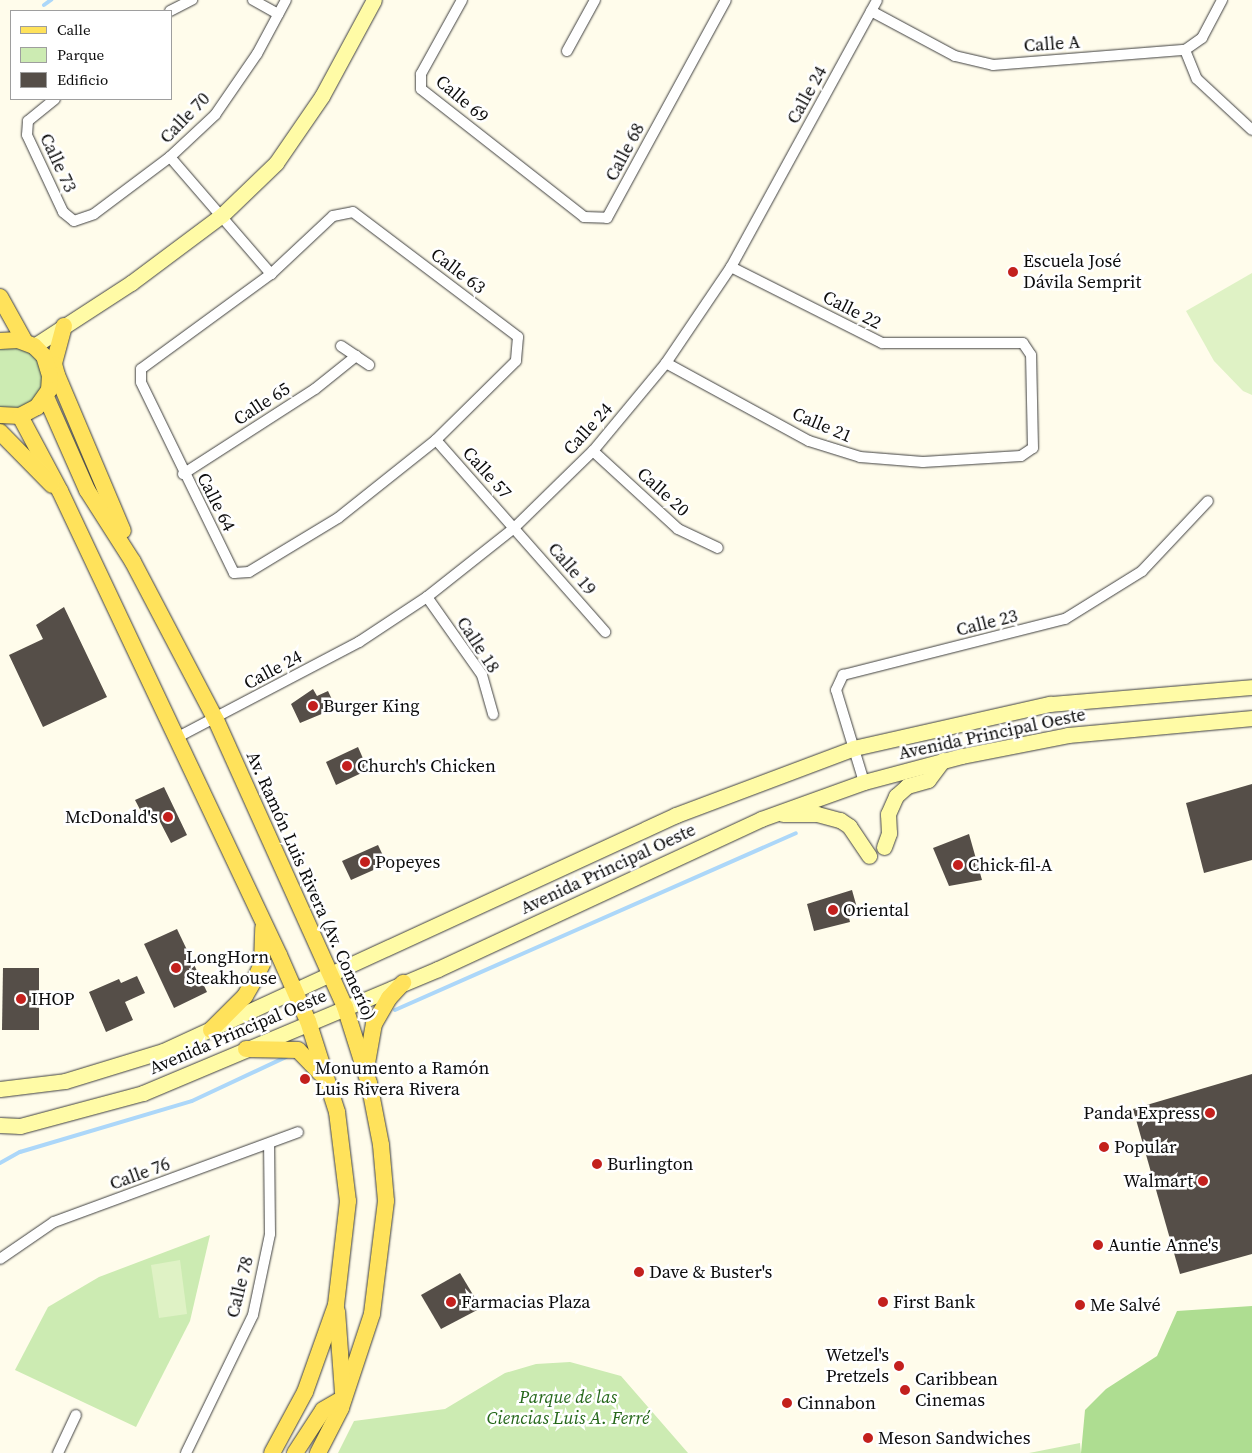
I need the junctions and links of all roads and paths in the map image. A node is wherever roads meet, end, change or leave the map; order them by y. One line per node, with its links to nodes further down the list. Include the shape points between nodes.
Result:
1 (192, 0): 10 (street)
2 (253, 0): 12 (street)
3 (286, 0): 12 (street, Calle 70)
4 (374, 0): 19 (main road, via 322,96 276,163)
5 (462, 0): 18 (street, Calle 69, via 421,74 421,89)
6 (595, 0): 14 (street)
7 (726, 0): 18 (street, Calle 68, via 608,218 584,217)
8 (877, 0): 11 (street, Calle 24)
9 (1222, 0): 13 (street, via 1202,38)
10 (172, 10)
11 (871, 11): 13 (street, Calle A, via 955,56 993,65); 21 (street, Calle 24)
12 (278, 14): 17 (street, Calle 70, via 215,115)
13 (1185, 50): 16 (street, via 1198,79)
14 (567, 51)
15 (54, 100): 20 (street, Calle 73, via 28,121 27,135 63,212)
16 (1252, 130)
17 (170, 157): 19 (street); 20 (street, Calle 70, via 94,214)
18 (511, 160)
19 (222, 214): 22 (street); 24 (main road, via 131,283)
20 (71, 218)
21 (732, 267): 29 (street, Calle 24); 37 (street, Calle 22, via 882,343 1024,343 1031,355 1032,448 1021,456)
22 (271, 274): 35 (street, Calle 63, via 333,216 353,212 518,337 516,361); 38 (street, Calle 64, via 141,369 140,382)
23 (0, 297): 26 (main road)
24 (64, 326): 26 (main road); 43 (main road, via 54,364 57,376 124,533)
25 (0, 341): 26 (main road)
26 (29, 344): 31 (main road, via 49,369)
27 (341, 346): 28 (street)
28 (356, 356): 30 (street); 38 (street, Calle 65, via 315,389)
29 (666, 363): 36 (street, Calle 24); 37 (street, Calle 21, via 809,441 860,457 923,462)
30 (369, 365)
31 (46, 397): 33 (main road, via 37,407); 43 (main road, Av. Ramón Luis Rivera (Av. Comerío), via 87,490)
32 (0, 415): 33 (main road)
33 (20, 416): 39 (main road)
34 (0, 432): 39 (main road, via 45,481)
35 (436, 440): 38 (street, Calle 64, via 338,518 248,572 234,573); 41 (street, Calle 57)
36 (593, 451): 41 (street, Calle 24); 42 (street, Calle 20, via 678,529)
37 (980, 459)
38 (183, 474)
39 (60, 491): 50 (main road)
40 (1208, 501): 51 (street, Calle 23, via 1142,571 1064,619 843,675 836,690)
41 (514, 528): 44 (street, Calle 24); 45 (street, Calle 19)
42 (718, 548)
43 (133, 562): 49 (main road, Av. Ramón Luis Rivera (Av. Comerío))
44 (427, 597): 47 (street, Calle 18, via 482,675); 49 (street, Calle 24, via 359,642)
45 (605, 632)
46 (1252, 687): 51 (main road, Avenida Principal Oeste, via 1050,704)
47 (493, 714)
48 (1249, 716): 52 (main road, Avenida Principal Oeste, via 1068,736)
49 (216, 720): 50 (street, Calle 24); 58 (main road, Av. Ramón Luis Rivera (Av. Comerío))
50 (176, 738): 57 (main road)
51 (854, 748): 53 (street, Calle 23); 58 (main road, Avenida Principal Oeste, via 676,815)
52 (943, 760): 53 (main road, Avenida Principal Oeste); 55 (main road, via 928,780 907,786 896,796 888,814 889,833)
53 (864, 782): 54 (main road, Avenida Principal Oeste)
54 (779, 813): 56 (main road, via 840,820); 59 (main road, Avenida Principal Oeste)
55 (884, 848)
56 (869, 856)
57 (262, 918): 60 (main road); 63 (main road, via 265,942 255,980 245,996)
58 (331, 977): 60 (main road, Avenida Principal Oeste); 61 (main road, Av. Ramón Luis Rivera (Av. Comerío))
59 (403, 983): 61 (main road, Avenida Principal Oeste); 65 (main road, via 374,1024 368,1043)
60 (295, 993): 62 (main road); 63 (main road, Avenida Principal Oeste)
61 (345, 1007): 62 (main road, Avenida Principal Oeste); 65 (main road, Av. Ramón Luis Rivera (Av. Comerío))
62 (308, 1021): 64 (main road, Avenida Principal Oeste); 67 (main road)
63 (211, 1030): 66 (main road, Avenida Principal Oeste, via 119,1067 65,1081)
64 (246, 1049): 67 (main road, via 298,1050 310,1058); 69 (main road, Avenida Principal Oeste, via 143,1093)
65 (367, 1075): 75 (main road, Av. Ramón Luis Rivera (Av. Comerío), via 381,1145 386,1202 372,1314)
66 (0, 1088)
67 (332, 1091): 74 (main road, via 345,1157 348,1201)
68 (0, 1125): 69 (main road, Avenida Principal Oeste)
69 (20, 1126): 71 (street)
70 (298, 1132): 72 (street, Calle 76)
71 (0, 1134)
72 (269, 1145): 73 (street, Calle 76, via 54,1222); 78 (street, Calle 78, via 270,1234 253,1314)
73 (0, 1259)
74 (337, 1296): 75 (main road); 79 (main road, via 305,1392)
75 (344, 1398): 80 (main road, via 323,1410); 81 (main road, Av. Ramón Luis Rivera (Av. Comerío))
76 (76, 1415): 77 (street)
77 (58, 1453)
78 (186, 1453)
79 (272, 1453)
80 (295, 1453)
81 (318, 1453)

